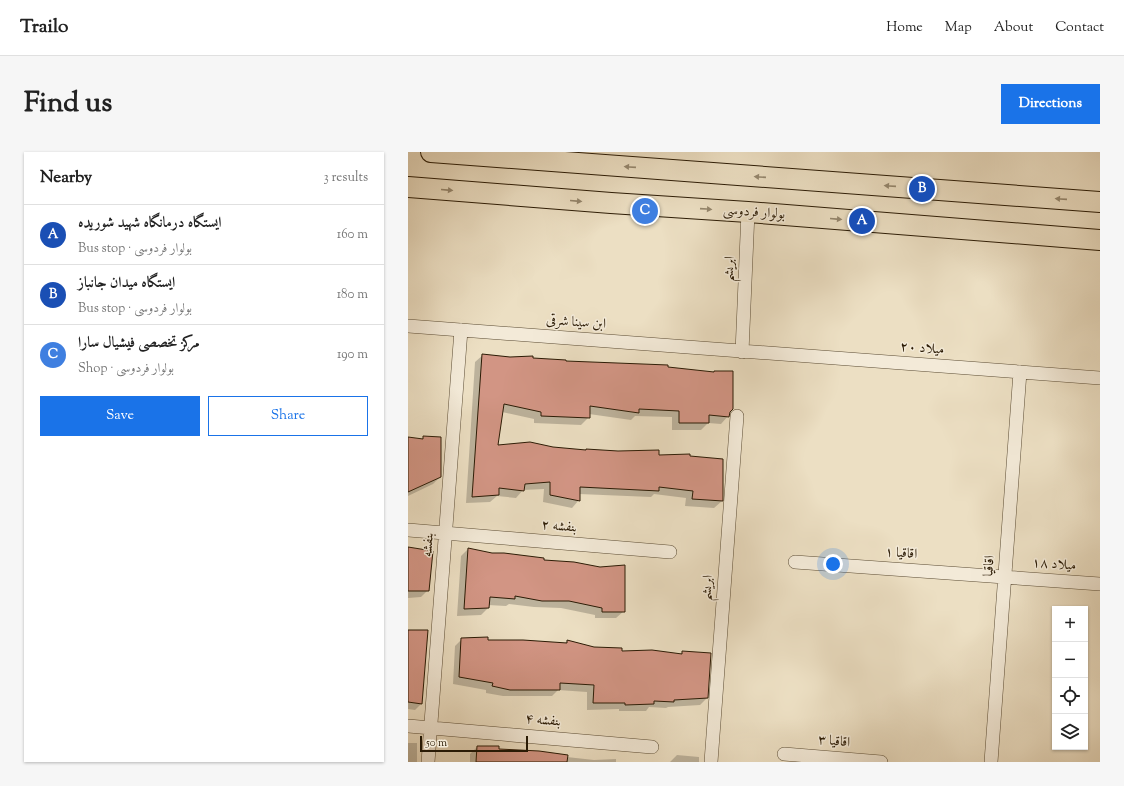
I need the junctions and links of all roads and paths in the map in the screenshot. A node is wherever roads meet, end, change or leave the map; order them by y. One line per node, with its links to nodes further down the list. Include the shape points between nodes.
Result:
1 (431, 152): 3 (main road, one-way to 1)
2 (408, 187): 4 (main road, بولوار فردوسی, one-way to 4)
3 (1100, 202)
4 (748, 212): 5 (main road, بولوار فردوسی, one-way to 5); 8 (street, ابریشم)
5 (1100, 240)
6 (408, 326): 7 (street, ابن سینا شرقی)
7 (462, 330): 8 (street, ابن سینا شرقی); 13 (street, بنفشه)
8 (742, 352): 9 (street, میلاد ۲۰)
9 (1020, 372): 10 (street, میلاد ۲۰); 16 (street, اقاقیا)
10 (1100, 378)
11 (737, 416): 23 (street, ابریشم)
12 (408, 530): 13 (street, بنفشه ۲)
13 (446, 534): 14 (street, بنفشه ۲); 19 (street, بنفشه)
14 (670, 552)
15 (795, 562): 16 (street, اقاقیا ۱)
16 (1005, 577): 17 (street, میلاد ۱۸); 25 (street, اقاقیا)
17 (1100, 584)
18 (408, 726): 19 (street, بنفشه ۴)
19 (431, 728): 20 (street, بنفشه ۴); 22 (street, بنفشه)
20 (652, 747)
21 (784, 754): 24 (street, اقاقیا ۳)
22 (428, 762)
23 (712, 762)
24 (881, 762)
25 (991, 762)

